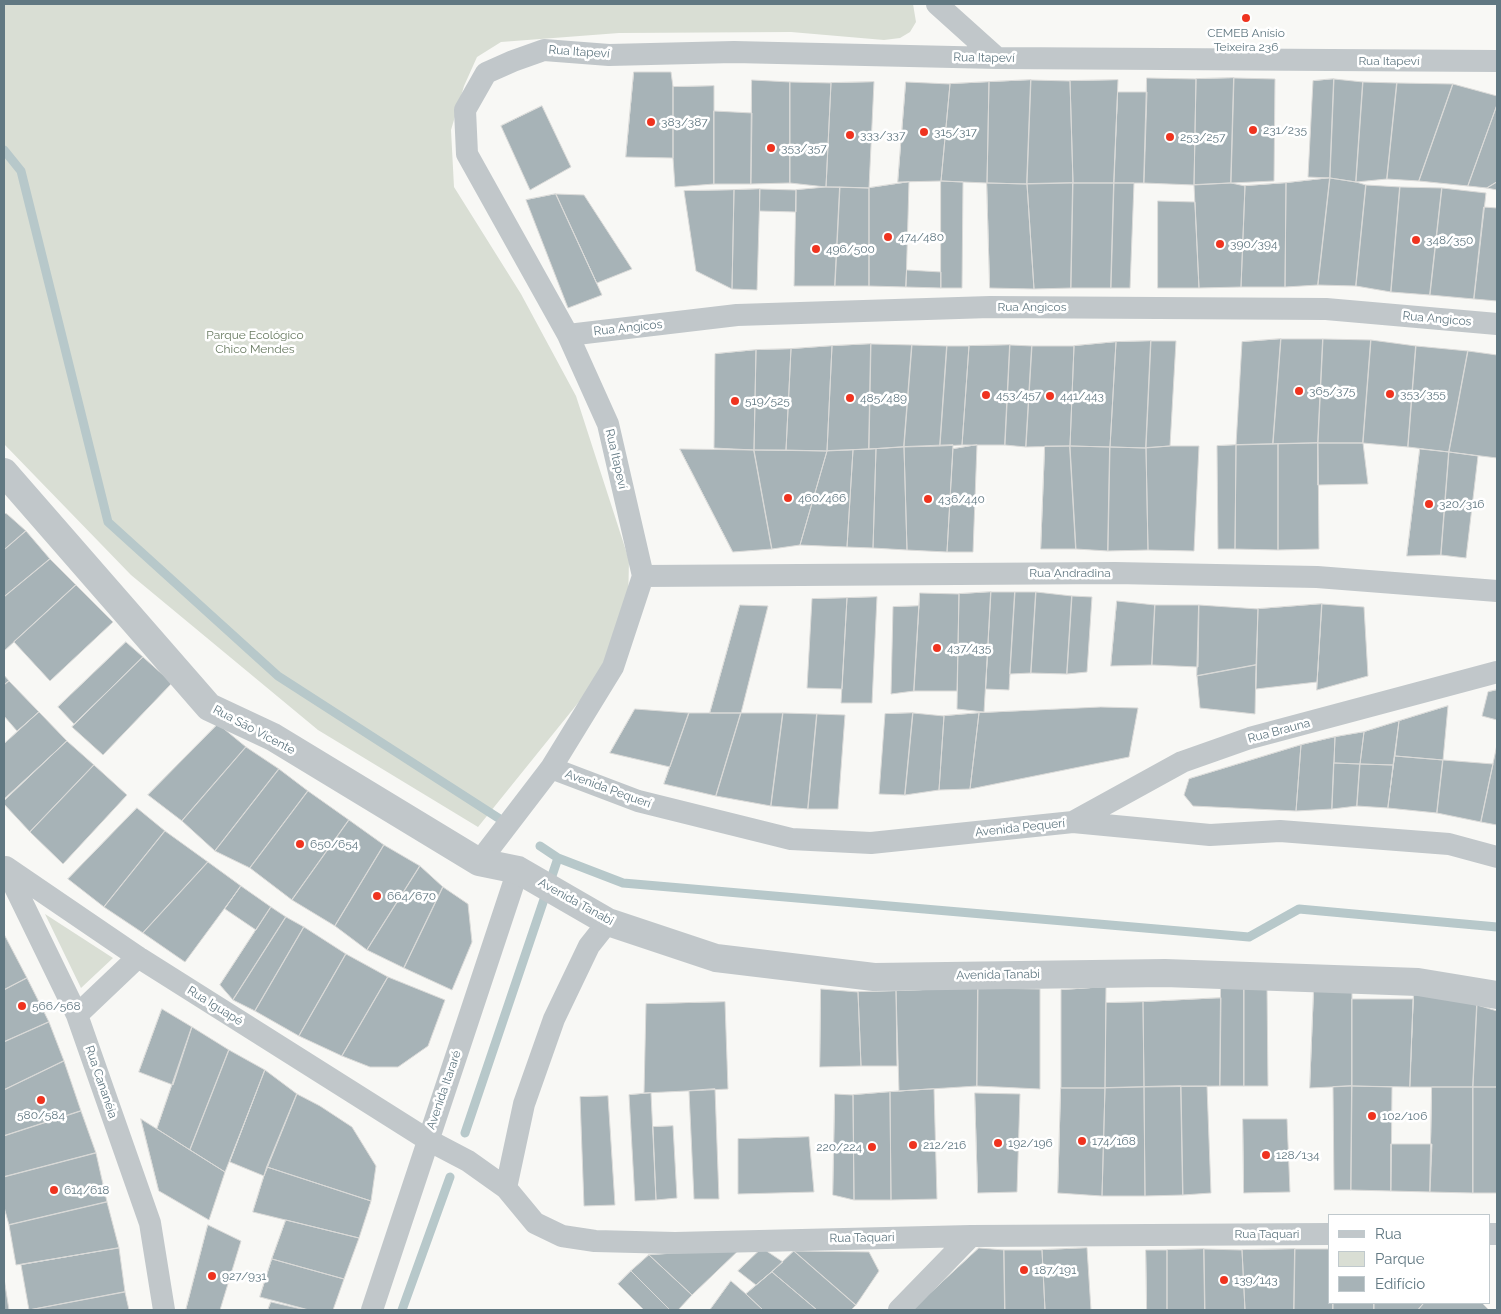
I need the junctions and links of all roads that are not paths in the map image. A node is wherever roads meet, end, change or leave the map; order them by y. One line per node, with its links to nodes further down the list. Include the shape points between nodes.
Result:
1 (936, 4): 2 (street)
2 (997, 58): 3 (street, Rua Itapeví); 5 (street, Rua Itapeví, via 734,52 609,55 544,50 486,73 465,110 466,154)
3 (1497, 61)
4 (1497, 324): 5 (street, Rua Angicos, via 1326,309 990,307 737,316)
5 (568, 335): 7 (street, Rua Itapeví, via 608,424)
6 (4, 472): 13 (street, Rua São Vicente, via 209,707 272,737)
7 (643, 576): 8 (street, Rua Andradina, via 1114,573 1317,578); 10 (street, via 613,667)
8 (1497, 591)
9 (1497, 672): 11 (street, Rua Brauna, via 1250,738 1182,762)
10 (550, 768): 11 (street, Avenida Pequerí, via 638,802 791,839 871,843); 13 (street)
11 (1073, 822): 12 (street, Avenida Pequerí, via 1210,835 1280,831 1448,844)
12 (1497, 857)
13 (479, 862): 15 (street, Rua São Vicente)
14 (5, 866): 17 (street, Rua Iguapé); 19 (street, Rua Cananéia)
15 (518, 870): 16 (street, Avenida Tanabi); 20 (street, Avenida Itararé)
16 (608, 922): 18 (street, Avenida Tanabi, via 716,958 874,977 1175,974 1418,982); 21 (street, via 589,946 554,1019 524,1104)
17 (138, 957): 19 (street); 20 (street, Rua Iguapé)
18 (1497, 995)
19 (77, 1015): 24 (street, Rua Cananéia, via 150,1223)
20 (428, 1140): 21 (street, Rua Taquari, via 468,1161); 25 (street, Avenida Itararé)
21 (506, 1188): 23 (street, Rua Taquari, via 535,1223 562,1236 595,1241 675,1243)
22 (1328, 1234): 23 (street, Rua Taquari)
23 (971, 1236): 26 (street)
24 (164, 1310)
25 (372, 1310)
26 (900, 1310)

